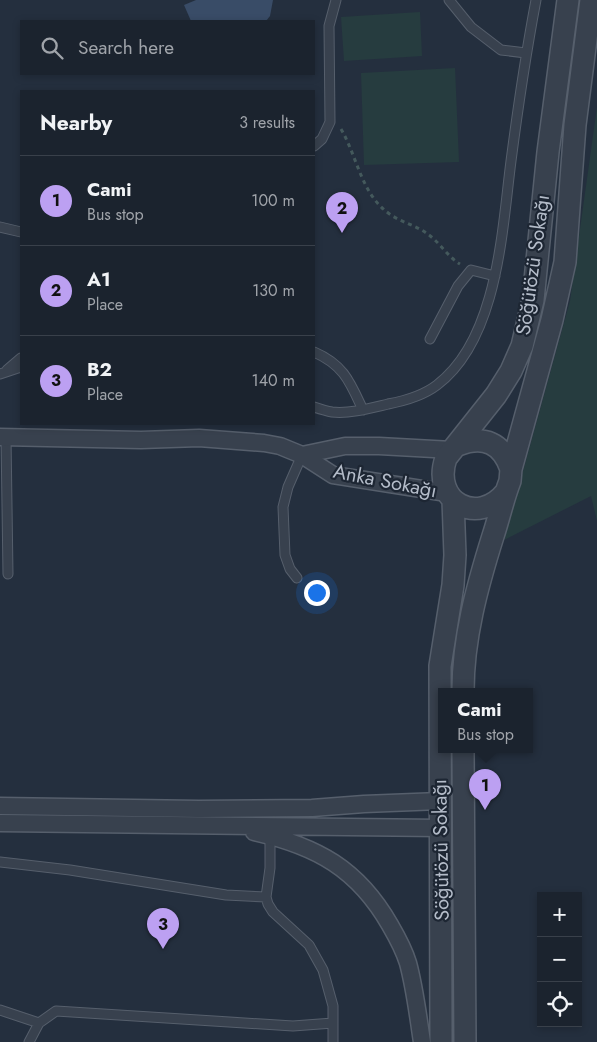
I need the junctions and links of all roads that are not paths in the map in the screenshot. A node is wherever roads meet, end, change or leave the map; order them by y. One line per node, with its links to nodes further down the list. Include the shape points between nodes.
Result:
1 (336, 0): 7 (lane, via 329,26 330,122 322,139)
2 (449, 0): 6 (lane, via 471,27 501,50)
3 (536, 0): 6 (lane)
4 (568, 0): 19 (street, Söğütözü Sokağı, via 533,300 522,346 496,395)
5 (591, 0): 21 (street, Söğütözü Sokağı, via 575,124 565,262)
6 (526, 53): 10 (lane)
7 (315, 145)
8 (0, 227): 9 (lane)
9 (20, 232)
10 (496, 276): 11 (lane, via 471,270 458,286); 17 (lane, via 472,342 456,366 436,385 404,401)
11 (430, 339)
12 (315, 352): 17 (lane, via 342,370)
13 (20, 359): 15 (lane)
14 (20, 367): 15 (lane)
15 (2, 373)
16 (315, 407): 17 (lane, via 333,412)
17 (363, 410)
18 (3, 437): 20 (street, Anka Sokağı, via 199,438 264,443); 24 (lane)
19 (455, 447): 20 (street, via 345,446); 21 (street, via 468,441 491,443 507,458); 23 (street, Söğütözü Sokağı, via 442,468 442,478)
20 (302, 455): 23 (street, Anka Sokağı, via 333,475); 25 (lane, via 283,508 285,555)
21 (511, 470): 22 (street, Söğütözü Sokağı)
22 (506, 492): 23 (street, via 491,506 481,508 466,507); 27 (street, Söğütözü Sokağı, via 470,616)
23 (450, 496): 26 (street, Söğütözü Sokağı, via 455,555)
24 (8, 574)
25 (297, 578)
26 (440, 688)
27 (463, 688)
28 (440, 753): 30 (street, Söğütözü Sokağı)
29 (463, 753): 32 (street, Söğütözü Sokağı)
30 (440, 802): 31 (street, via 312,808); 32 (street); 35 (street, Söğütözü Sokağı)
31 (0, 806)
32 (464, 813): 35 (street); 46 (street, Söğütözü Sokağı)
33 (0, 824): 34 (street)
34 (212, 824): 35 (street); 36 (street)
35 (441, 828): 45 (street, Söğütözü Sokağı)
36 (270, 836): 38 (lane); 44 (street, via 306,847 330,860 369,894 397,936 408,962)
37 (0, 862): 38 (lane, via 226,895)
38 (266, 897): 41 (lane, via 273,912 309,944 323,970 333,1006)
39 (0, 1010): 40 (lane)
40 (39, 1023): 41 (lane, via 56,1011 293,1026); 42 (lane)
41 (333, 1023): 43 (lane)
42 (29, 1042)
43 (333, 1042)
44 (422, 1042)
45 (441, 1042)
46 (465, 1042)

